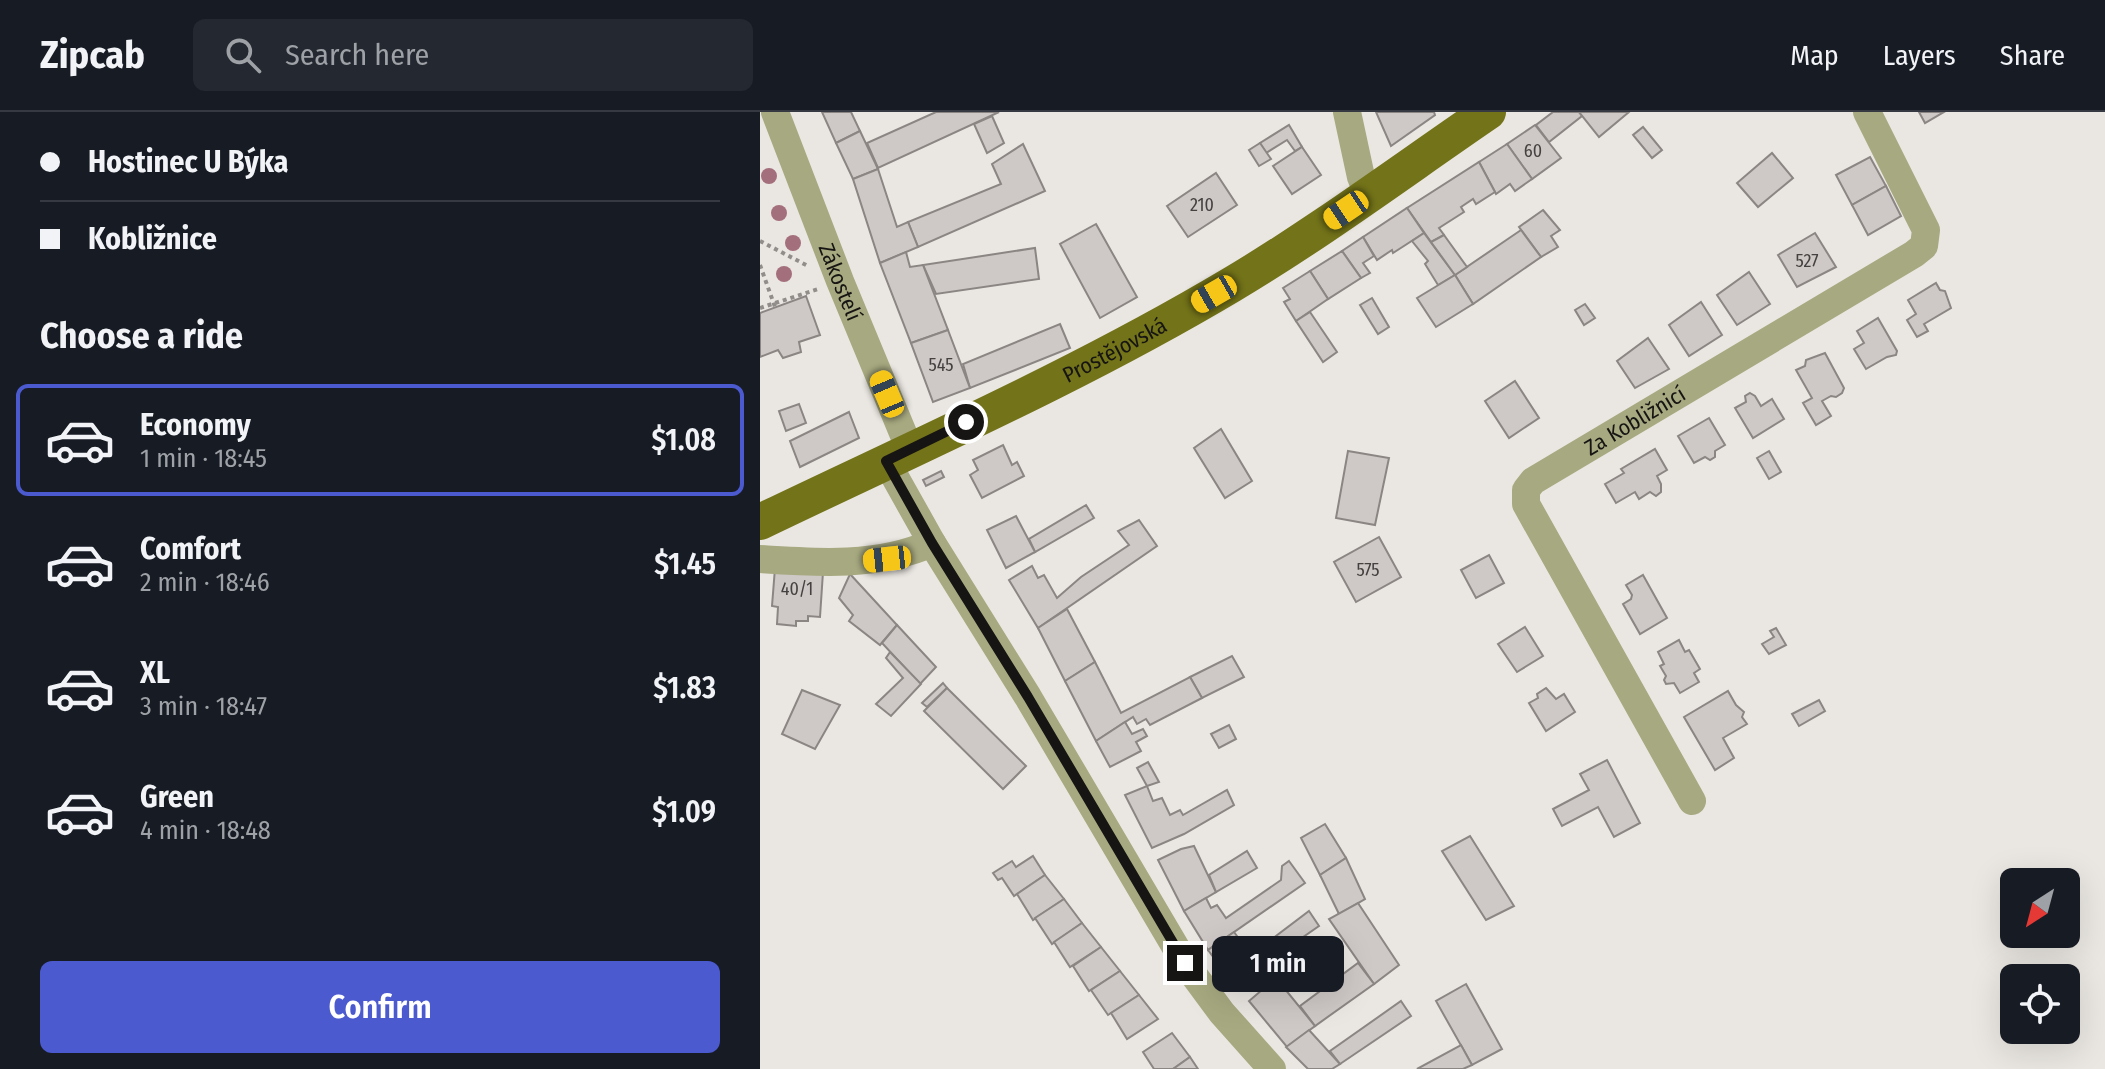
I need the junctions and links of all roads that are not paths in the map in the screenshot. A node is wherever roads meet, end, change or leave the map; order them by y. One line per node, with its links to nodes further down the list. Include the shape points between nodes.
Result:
1 (775, 112): 6 (street, Zákostelí, via 840,281)
2 (1347, 112): 5 (street)
3 (1488, 112): 5 (main road, Prostějovská)
4 (1867, 112): 10 (street, Za Kobližnicí, via 1926,230 1924,246 1533,481 1526,490 1526,504)
5 (1368, 194): 6 (main road, Prostějovská, via 1265,264 1162,324)
6 (898, 455): 7 (main road, Prostějovská); 8 (street, Zákostelí)
7 (760, 522)
8 (932, 543): 9 (street, via 863,561); 11 (street, Zákostelí, via 1185,963)
9 (760, 559)
10 (1692, 801)
11 (1272, 1069)

